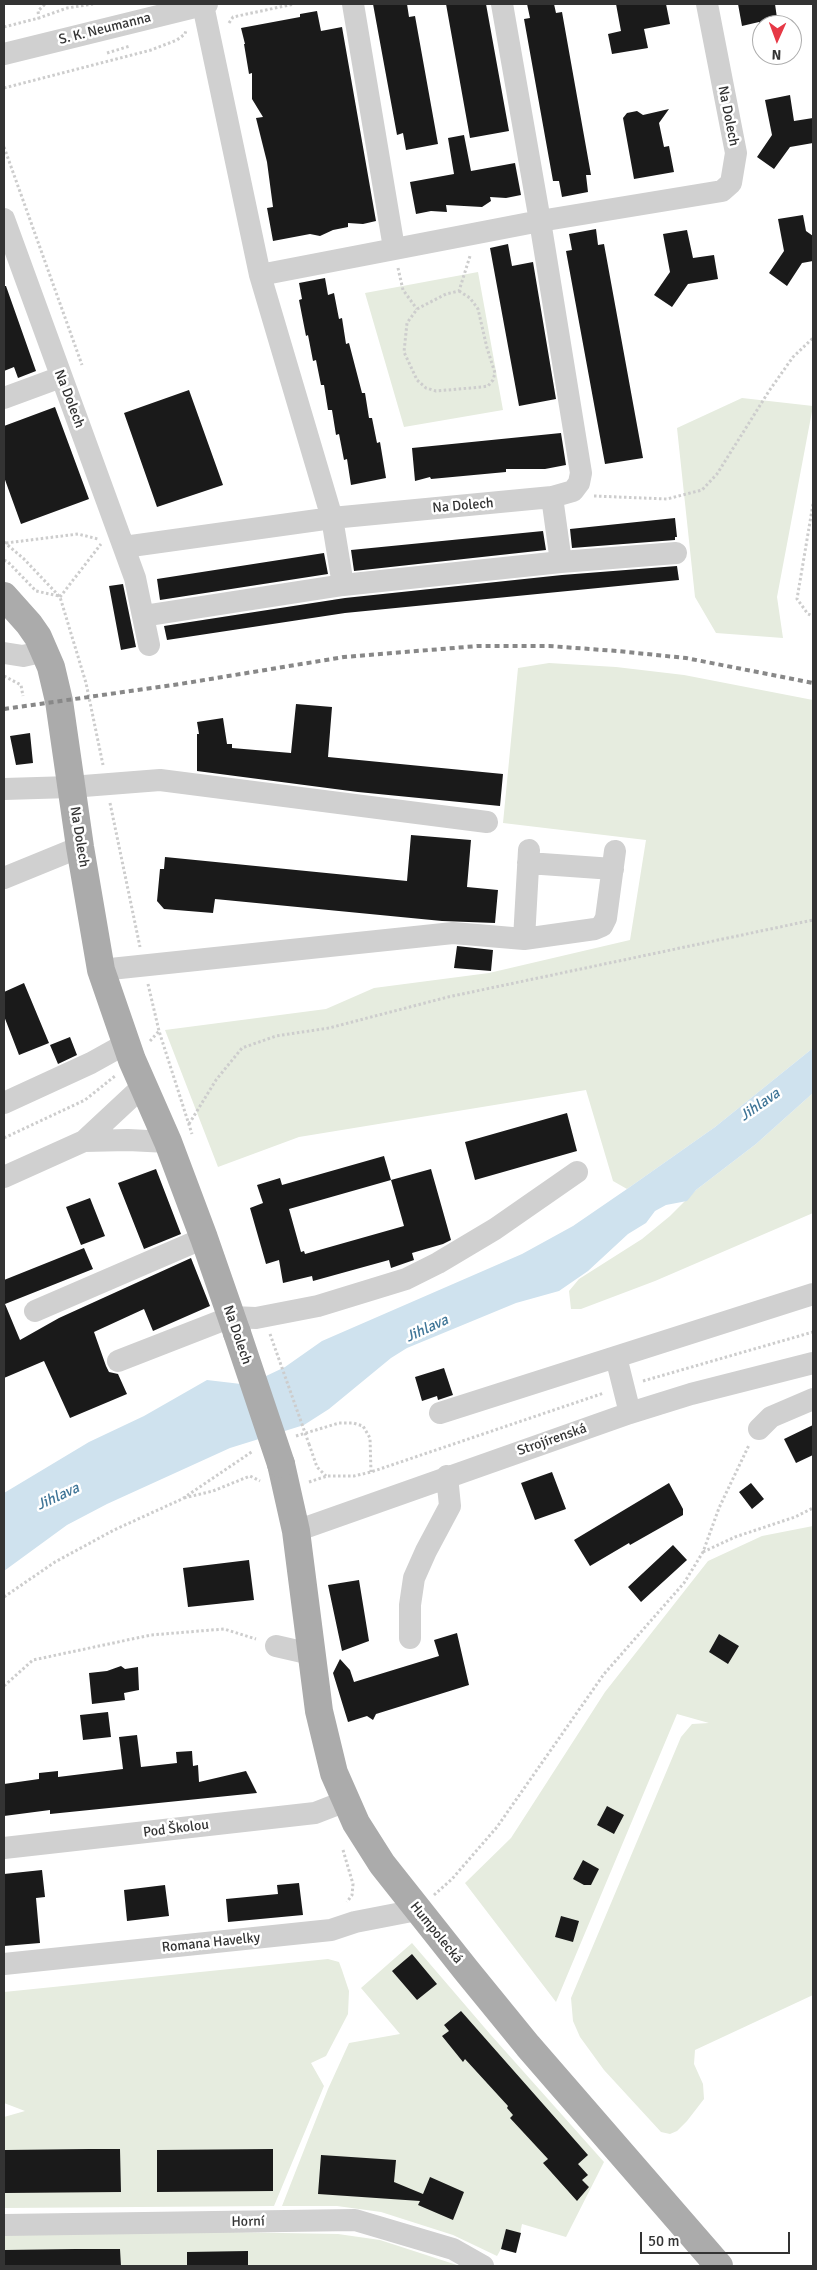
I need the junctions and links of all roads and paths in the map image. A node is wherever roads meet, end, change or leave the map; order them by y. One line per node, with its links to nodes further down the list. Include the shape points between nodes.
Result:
1 (45, 4): 8 (path, via 38,11)
2 (93, 4): 8 (path, via 67,8)
3 (205, 4): 11 (street); 12 (street, S. K. Neumanna)
4 (294, 4): 11 (path, via 233,17 226,28)
5 (353, 4): 17 (street)
6 (502, 4): 15 (street)
7 (706, 4): 15 (street, Na Dolech, via 736,153 731,183 722,191)
8 (39, 18): 10 (path)
9 (186, 24): 13 (path, via 185,34 177,40 151,50)
10 (4, 27)
11 (209, 32): 18 (street)
12 (4, 54)
13 (4, 88)
14 (4, 219): 22 (street, Na Dolech)
15 (540, 221): 16 (street, Na Dolech); 24 (street, via 581,473 573,491)
16 (476, 233): 17 (street, Na Dolech); 19 (path)
17 (394, 248): 18 (street, Na Dolech); 20 (path, via 403,290)
18 (260, 275): 26 (street)
19 (459, 291): 20 (path); 20 (path, via 478,309 495,373 488,386 436,391 426,388 418,380 404,352 407,323)
20 (417, 309)
21 (813, 338): 24 (path, via 793,357 717,474 702,490 667,499)
22 (61, 377): 23 (street); 28 (street, Na Dolech)
23 (4, 398)
24 (559, 496): 26 (street, Na Dolech); 31 (street)
25 (813, 504): 36 (path, via 797,599)
26 (332, 518): 28 (street, Na Dolech); 32 (street)
27 (5, 543): 28 (path, via 78,534); 34 (path)
28 (114, 544): 35 (street, Na Dolech, via 135,578)
29 (676, 553): 31 (street)
30 (4, 560): 34 (path, via 36,591)
31 (561, 562): 32 (street)
32 (343, 585): 35 (street)
33 (4, 596): 38 (main road, Na Dolech, via 29,624)
34 (60, 596): 42 (path, via 86,683)
35 (143, 616): 37 (street, Na Dolech)
36 (813, 616)
37 (149, 645)
38 (45, 651): 39 (street, via 23,656); 43 (main road, Na Dolech, via 54,680)
39 (4, 653)
40 (4, 676): 41 (path, via 21,685)
41 (23, 696)
42 (106, 785): 43 (street); 45 (street, via 160,780); 50 (path)
43 (71, 787): 44 (street); 46 (main road, Na Dolech)
44 (4, 789)
45 (487, 822)
46 (80, 847): 47 (street); 51 (main road, Na Dolech)
47 (4, 878)
48 (813, 920): 52 (path, via 448,997 329,1028 276,1036 242,1048 216,1080 189,1124)
49 (524, 939): 49 (street, via 529,856 614,860 606,918 602,926); 50 (street, via 453,933)
50 (144, 966): 51 (street); 52 (path)
51 (101, 970): 53 (main road, Na Dolech)
52 (159, 1031): 53 (path)
53 (129, 1052): 54 (main road, Na Dolech); 55 (street, via 91,1063); 56 (path, via 85,1100)
54 (143, 1086): 57 (street); 58 (main road, Na Dolech)
55 (4, 1103)
56 (4, 1138)
57 (84, 1141): 58 (street); 60 (street)
58 (168, 1142): 61 (main road, Na Dolech)
59 (577, 1172): 64 (street, via 494,1230 406,1279 318,1306)
60 (4, 1177)
61 (204, 1238): 63 (street); 64 (main road, Na Dolech)
62 (813, 1294): 67 (street)
63 (35, 1311)
64 (234, 1325): 68 (street); 78 (main road, Na Dolech, bridge)
65 (813, 1332): 70 (path)
66 (270, 1334): 77 (path, bridge, via 316,1467 327,1476)
67 (616, 1357): 70 (street); 72 (street)
68 (118, 1361)
69 (805, 1366): 71 (street); 73 (street, Strojírenská, via 691,1394)
70 (625, 1386): 73 (street); 77 (path)
71 (809, 1401): 74 (street, via 771,1417)
72 (440, 1413)
73 (630, 1413): 79 (street, Strojírenská)
74 (758, 1429): 83 (path, via 719,1508)
75 (293, 1437): 77 (path, via 340,1422 362,1426 370,1438)
76 (256, 1449): 80 (path)
77 (371, 1472)
78 (272, 1473): 80 (path, via 250,1476 213,1492); 82 (main road, Na Dolech)
79 (447, 1476): 82 (street, Strojírenská); 85 (street, via 450,1506 414,1578)
80 (182, 1499): 84 (path, via 80,1548)
81 (813, 1508): 83 (path)
82 (296, 1531): 87 (main road, Humpolecká)
83 (703, 1552): 93 (path, via 684,1583 604,1674 497,1826 452,1879)
84 (4, 1597)
85 (410, 1638)
86 (276, 1646): 87 (street); 88 (path, via 224,1629 150,1635 33,1660)
87 (311, 1654): 89 (main road, Humpolecká, via 322,1728 334,1773)
88 (4, 1686)
89 (346, 1801): 91 (street, Pod Školou, via 315,1813); 93 (main road, Humpolecká, via 368,1843)
90 (342, 1846): 92 (path, via 353,1884 352,1895)
91 (4, 1848)
92 (345, 1905)
93 (416, 1910): 94 (street, Romana Havelky, via 331,1930); 97 (main road, Humpolecká, via 528,2046)
94 (4, 1964)
95 (4, 2225): 96 (street, Horní, via 355,2220 453,2249)
96 (482, 2266)
97 (719, 2266)

